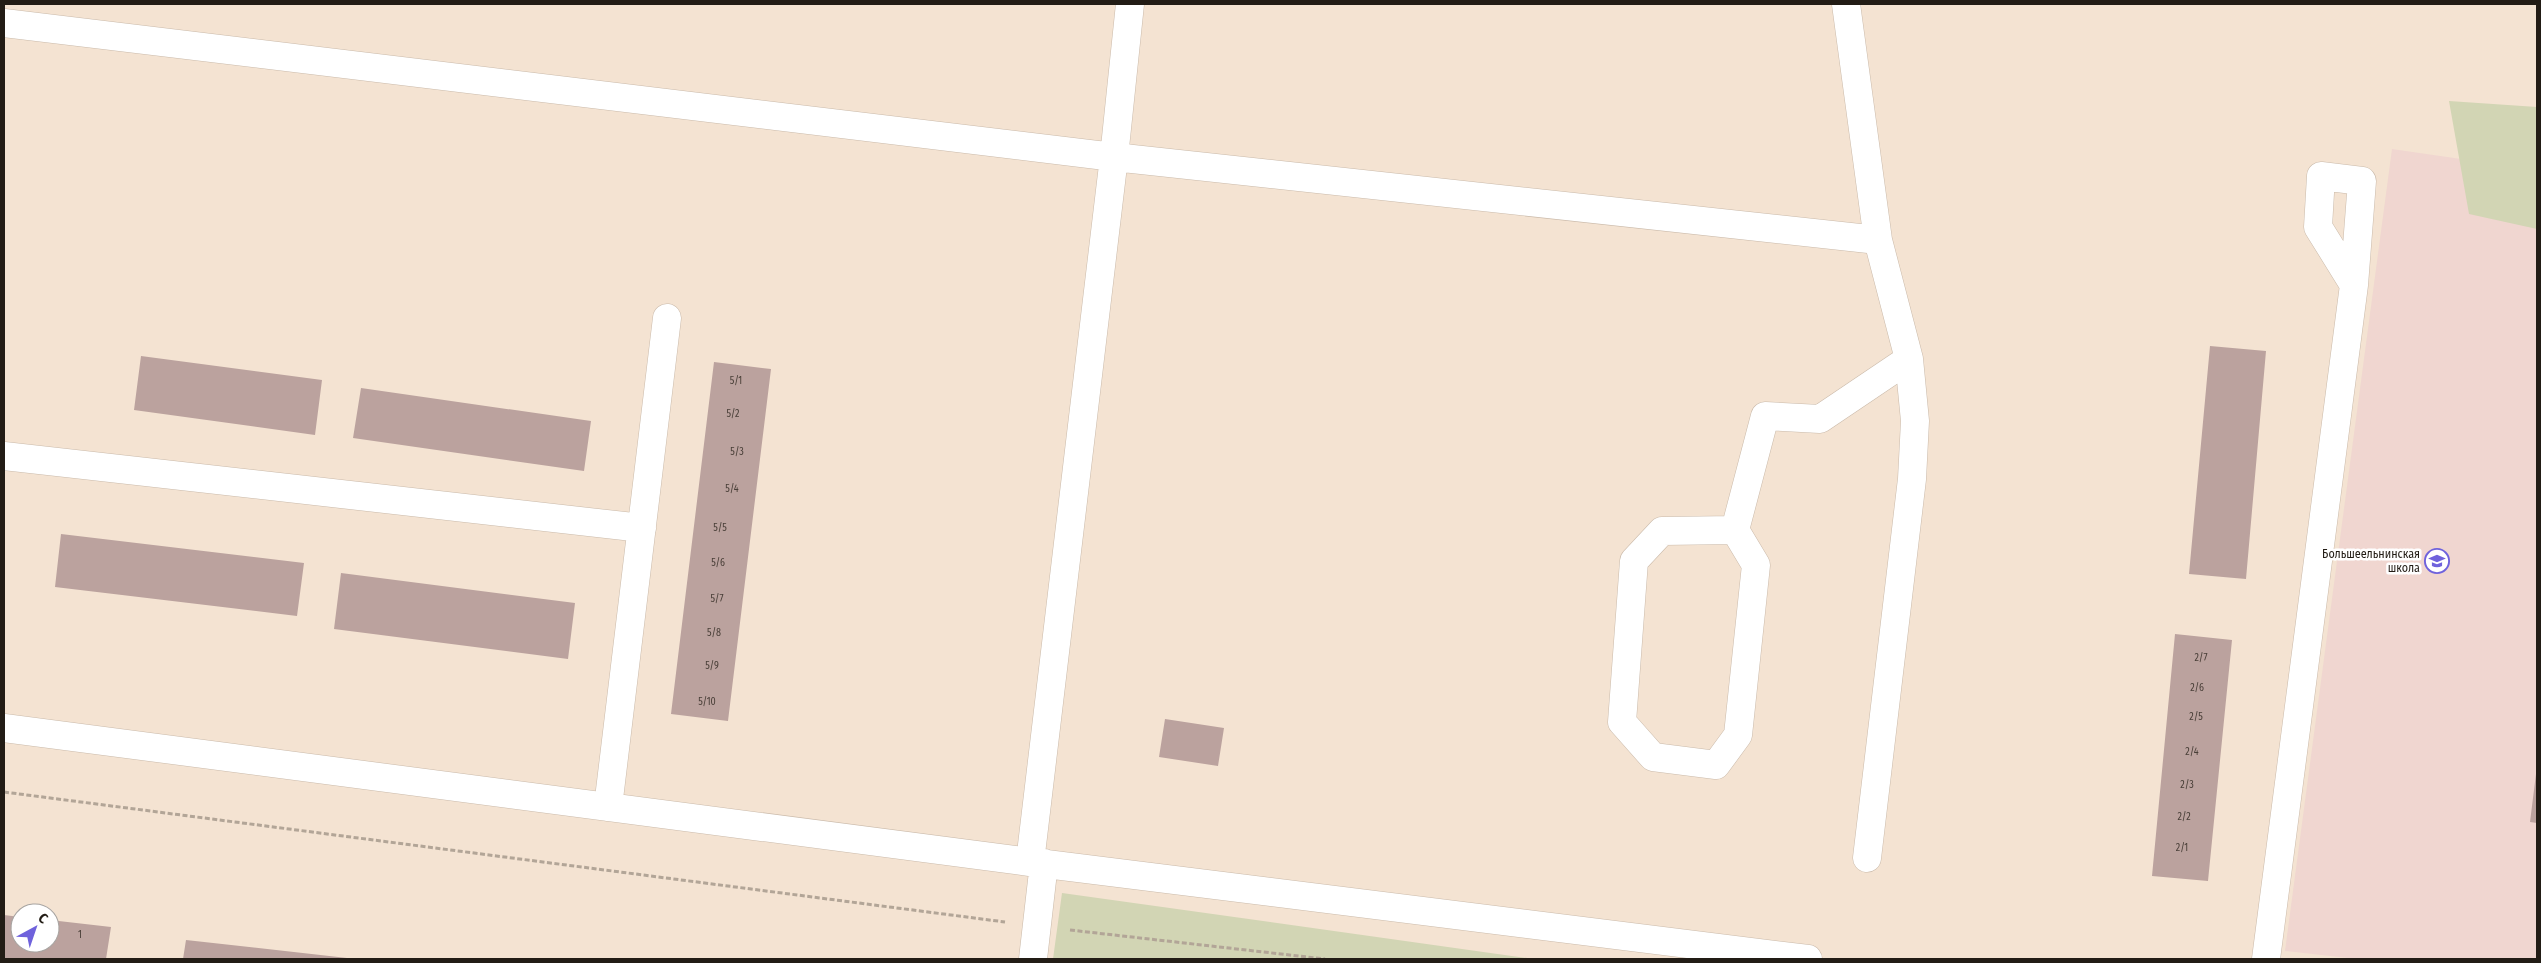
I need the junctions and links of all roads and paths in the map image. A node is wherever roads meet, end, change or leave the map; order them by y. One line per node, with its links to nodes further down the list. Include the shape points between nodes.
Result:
1 (9, 4): 4 (street)
2 (1130, 4): 6 (street)
3 (1846, 4): 7 (street)
4 (4, 15)
5 (4, 23): 6 (street)
6 (1114, 157): 7 (street); 18 (street)
7 (1878, 240): 10 (street)
8 (2354, 286): 24 (street)
9 (667, 318): 12 (street)
10 (1909, 359): 13 (street, via 1820,419 1766,416); 17 (street, via 1915,422 1912,480)
11 (4, 456): 12 (street)
12 (642, 528): 16 (street)
13 (1735, 530): 13 (street, via 1756,565 1738,735 1716,765 1653,757 1622,722 1634,561 1662,531)
14 (4, 728): 16 (street)
15 (4, 792): 19 (path)
16 (608, 807): 18 (street)
17 (1867, 858)
18 (1037, 862): 19 (street); 20 (street)
19 (1037, 926): 21 (street); 22 (path)
20 (1766, 957): 23 (street)
21 (1033, 959)
22 (1325, 959)
23 (1808, 959)
24 (2266, 959)

